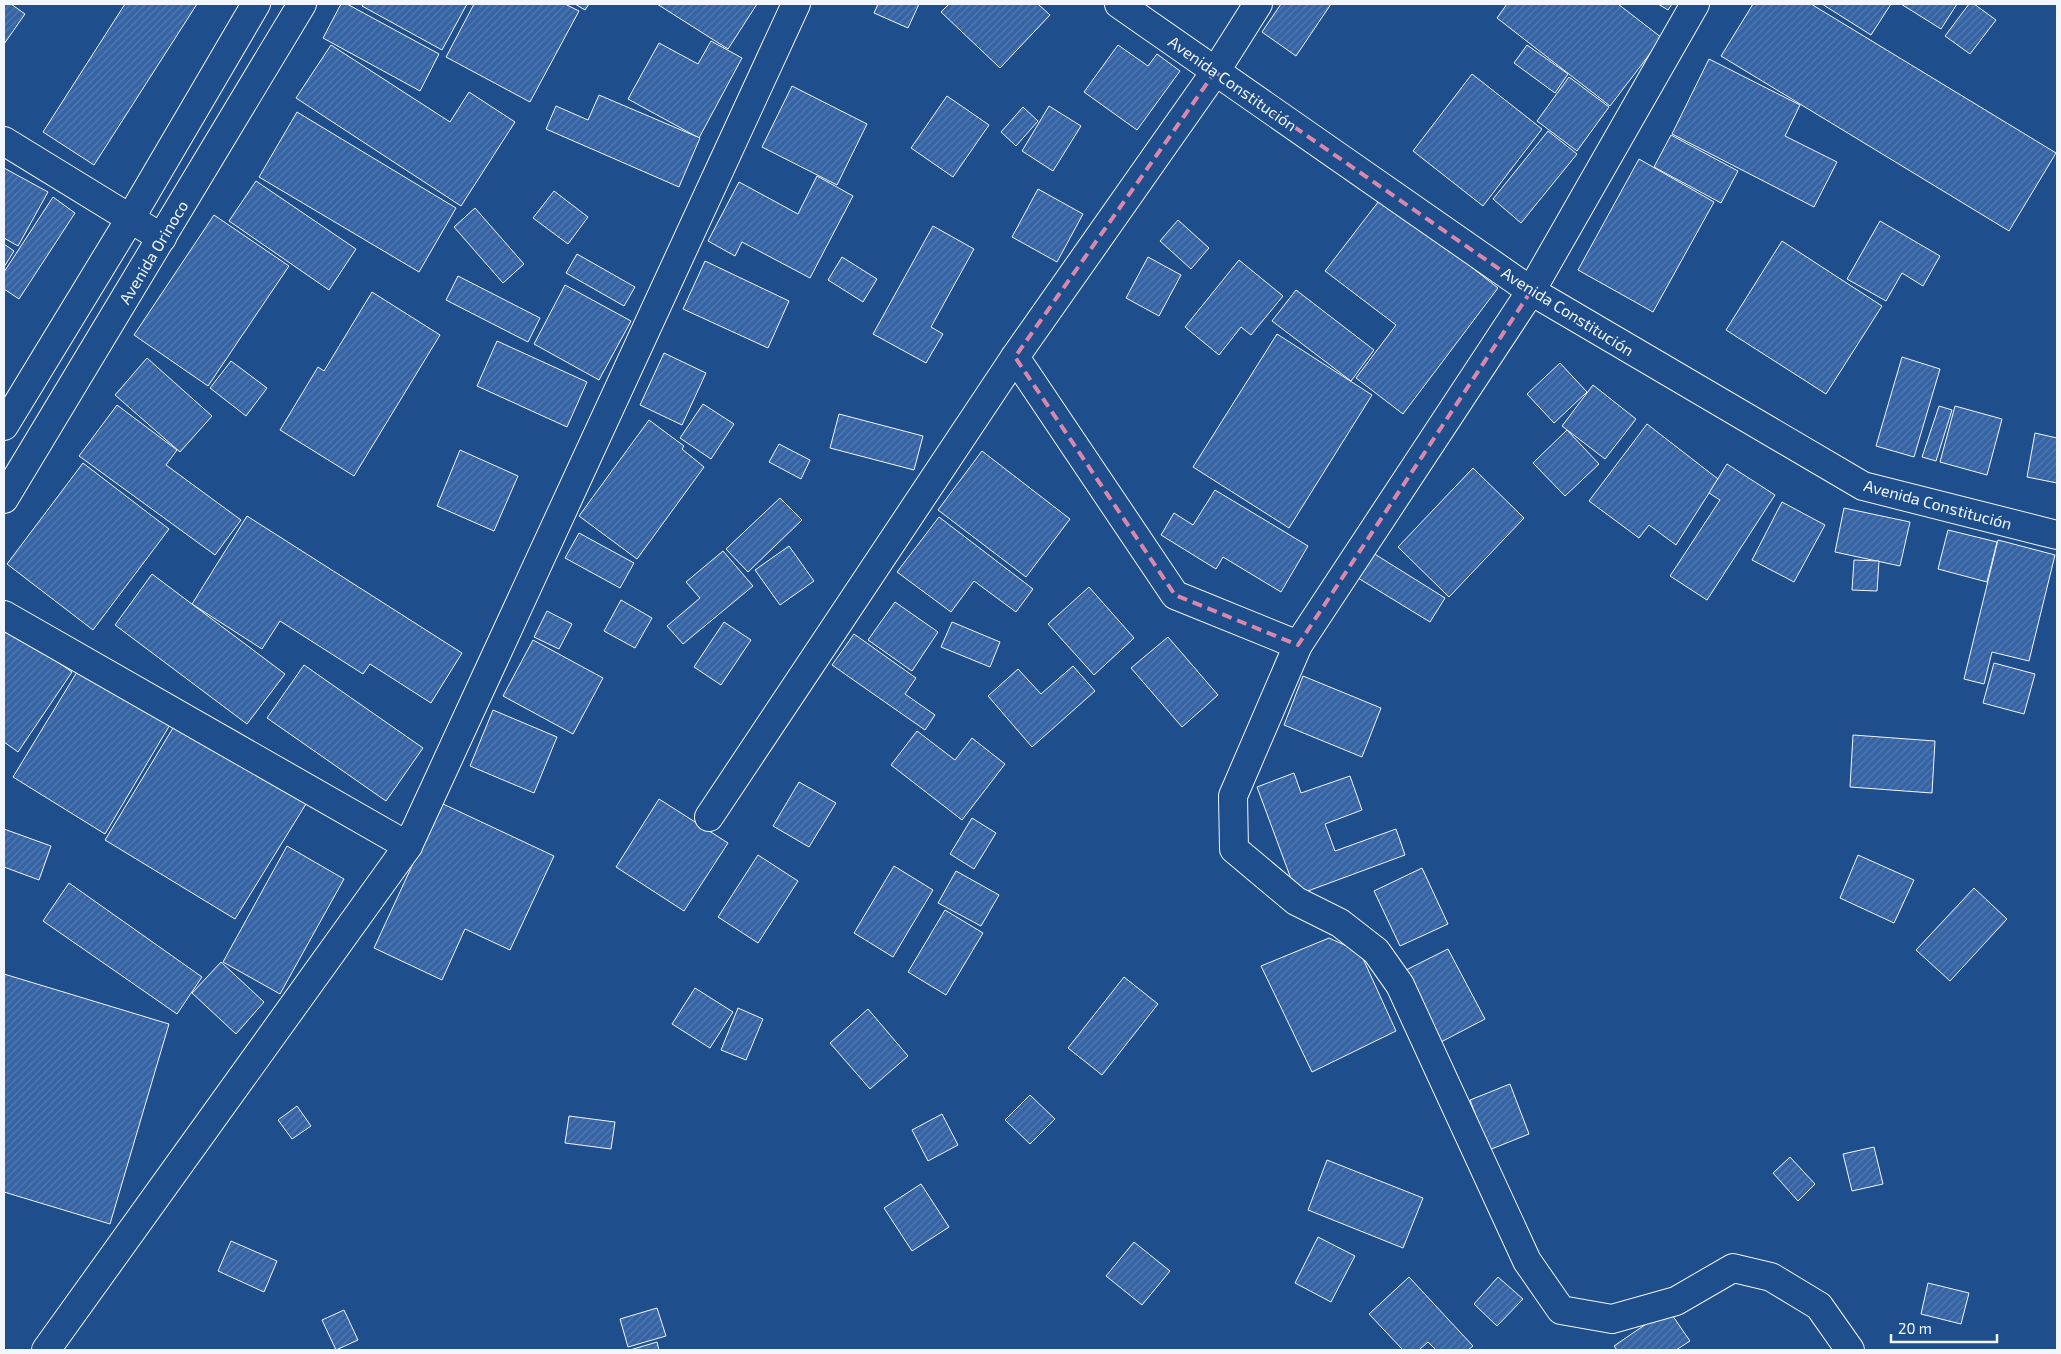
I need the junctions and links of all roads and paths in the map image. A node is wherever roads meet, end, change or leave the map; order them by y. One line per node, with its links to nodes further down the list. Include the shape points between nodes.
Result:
1 (256, 4): 9 (street)
2 (302, 4): 10 (street, Avenida Orinoco)
3 (796, 4): 19 (street)
4 (1119, 4): 7 (street, Avenida Constitución)
5 (1258, 4): 7 (street)
6 (1695, 4): 11 (street)
7 (1215, 72): 11 (street, Avenida Constitución); 12 (street)
8 (4, 141): 9 (street)
9 (130, 219): 10 (street); 13 (street)
10 (162, 238): 14 (street, Avenida Orinoco)
11 (1531, 291): 15 (street, Avenida Constitución, via 1863,486); 17 (street)
12 (1015, 357): 17 (street, via 1175,595); 18 (street)
13 (4, 426)
14 (4, 499)
15 (2057, 535)
16 (4, 615): 19 (street)
17 (1298, 645): 21 (street, via 1233,796 1234,849 1296,902 1340,923 1376,951 1400,985 1527,1261 1561,1310 1612,1319 1676,1301 1733,1268 1771,1277 1819,1306)
18 (709, 816)
19 (408, 846): 20 (street)
20 (46, 1350)
21 (1850, 1350)

